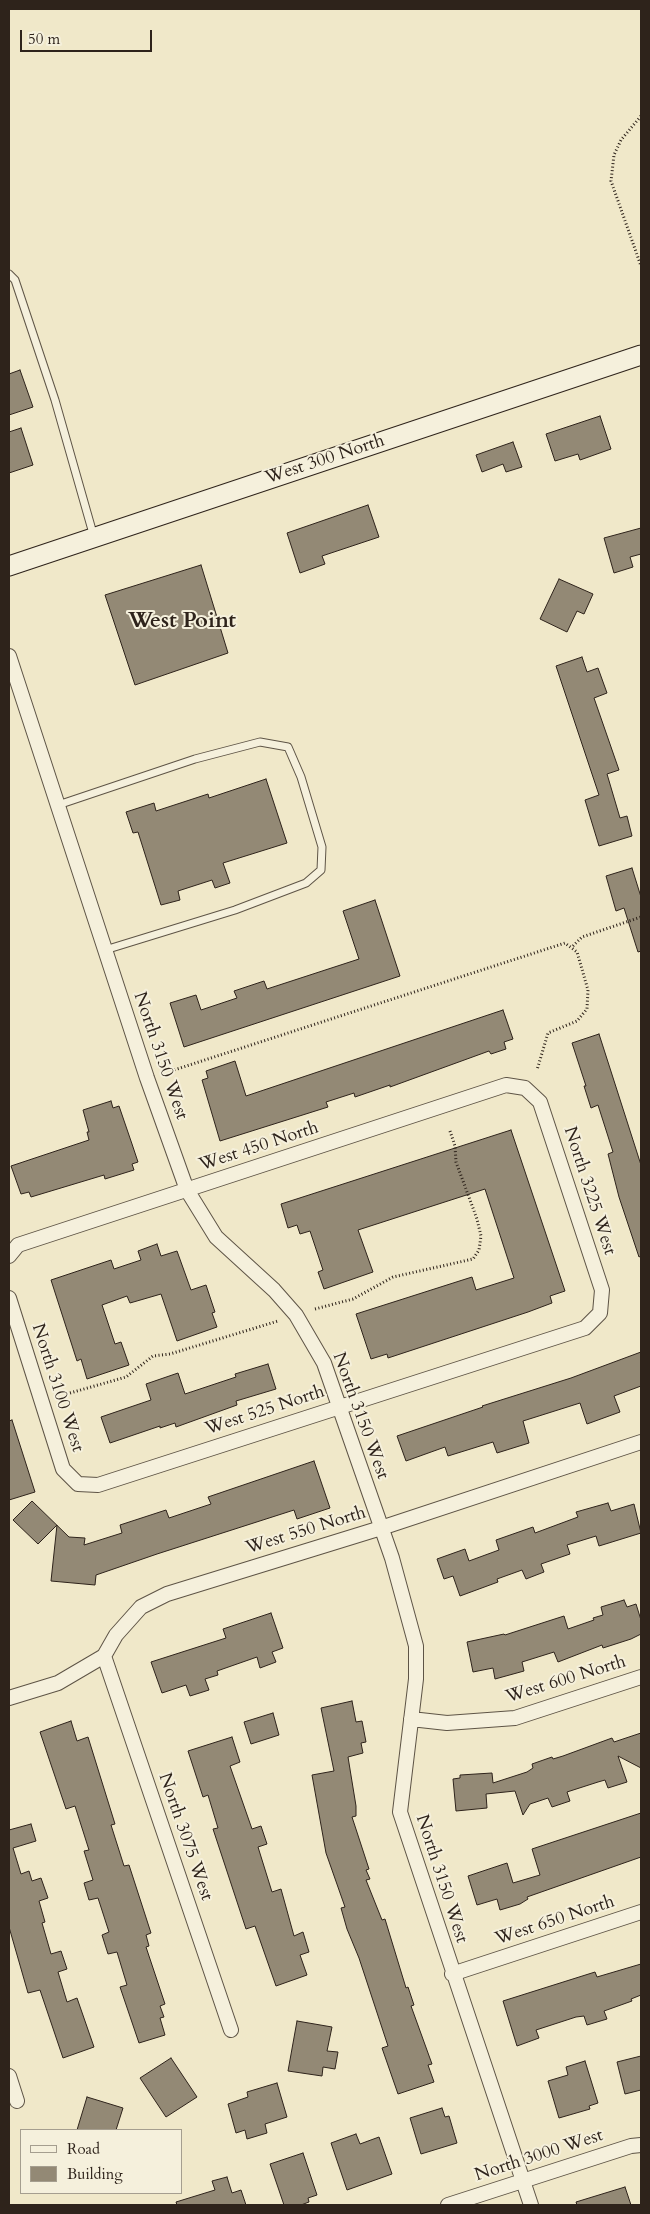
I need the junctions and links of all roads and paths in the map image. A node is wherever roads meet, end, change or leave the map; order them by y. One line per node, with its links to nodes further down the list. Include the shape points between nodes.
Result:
1 (641, 116): 2 (path, via 614,156 611,181)
2 (641, 266)
3 (9, 274): 5 (lane, via 15,280 52,390)
4 (641, 355): 5 (main road, West 300 North)
5 (94, 537): 6 (main road, West 300 North)
6 (9, 566)
7 (9, 656): 8 (street, North 3150 West)
8 (58, 805): 11 (street, North 3150 West); 11 (lane, via 195,759 260,742 288,747 301,777 322,846 321,870 306,883 235,910)
9 (641, 918): 10 (path, via 582,937)
10 (573, 946): 12 (path, via 588,990 587,1009 577,1021 548,1033); 13 (path, via 565,943)
11 (105, 950): 16 (street, North 3150 West)
12 (537, 1070)
13 (171, 1071)
14 (525, 1088): 16 (street, West 450 North, via 506,1085); 20 (street, North 3225 West, via 540,1102 602,1290)
15 (450, 1131): 19 (path, via 456,1162 481,1236 479,1250 473,1259 393,1278 353,1299)
16 (187, 1190): 17 (street, West 450 North, via 18,1245); 23 (street, North 3150 West, via 216,1237 274,1290 296,1315 324,1363)
17 (9, 1256)
18 (9, 1298): 25 (street, North 3100 West, via 63,1469)
19 (315, 1309)
20 (600, 1313): 23 (street, West 525 North, via 585,1328)
21 (278, 1321): 22 (path, via 170,1354 153,1356 126,1377)
22 (70, 1393)
23 (338, 1407): 25 (street, West 525 North, via 98,1485); 26 (street, North 3150 West)
24 (641, 1442): 26 (street, West 550 North)
25 (78, 1484)
26 (381, 1528): 27 (street, West 550 North, via 167,1594 141,1608 116,1635); 30 (street, North 3150 West, via 416,1646)
27 (104, 1656): 29 (street, West 550 North, via 58,1683); 33 (street, North 3075 West)
28 (641, 1677): 30 (street, West 600 North, via 515,1718 447,1723)
29 (9, 1698)
30 (411, 1719): 32 (street, North 3150 West, via 400,1812)
31 (641, 1912): 32 (street, West 650 North)
32 (452, 1974): 37 (street, North 3150 West)
33 (231, 2030)
34 (9, 2076): 35 (street)
35 (17, 2101)
36 (641, 2145): 37 (street, North 3000 West)
37 (523, 2182): 38 (street, North 3000 West); 39 (street, North 3150 West)
38 (448, 2205)
39 (531, 2205)

